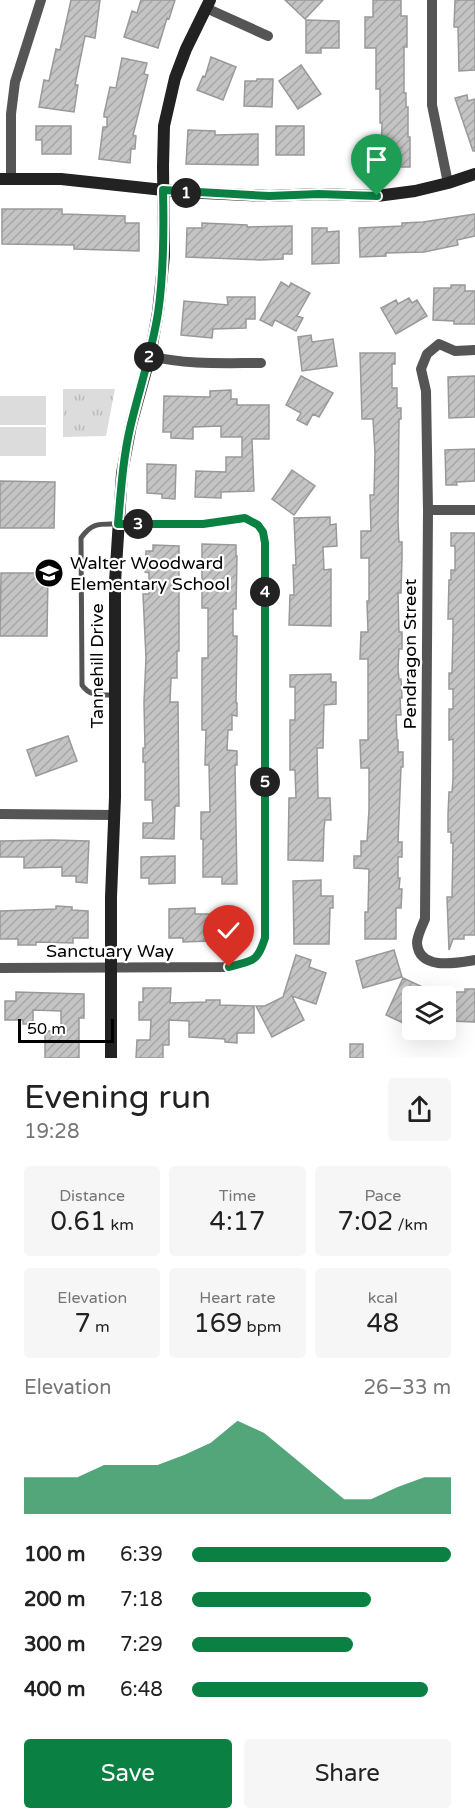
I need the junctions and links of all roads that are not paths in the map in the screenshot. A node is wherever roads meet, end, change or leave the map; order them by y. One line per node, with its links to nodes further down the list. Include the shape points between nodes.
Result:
1 (41, 0): 6 (street, via 15,82)
2 (432, 0): 7 (street, via 432,105)
3 (208, 4): 4 (street); 8 (street, Tannehill Drive, via 175,78 164,126)
4 (268, 36)
5 (475, 174): 7 (street)
6 (6, 179): 8 (street, via 61,179)
7 (448, 183): 8 (street, via 377,196 269,196)
8 (163, 190): 10 (street, Tannehill Drive, via 164,256)
9 (475, 350): 12 (street, Pendragon Street, via 455,351 440,344 427,354 421,369 426,391)
10 (150, 356): 11 (street, via 202,364); 14 (street, Tannehill Drive, via 127,444)
11 (261, 363)
12 (428, 510): 13 (street); 18 (street, Pendragon Street, via 425,920 417,941 420,954 427,960 447,965)
13 (475, 510)
14 (118, 524): 15 (street, Tannehill Drive); 15 (lane, via 99,524 81,538 82,685 96,695); 19 (street, Sanctuary Way, via 203,524 245,518 263,532 265,938 255,959 229,967)
15 (114, 695): 17 (street, Tannehill Drive)
16 (0, 814): 17 (street)
17 (114, 815): 19 (street, Tannehill Drive)
18 (475, 960)
19 (111, 967): 20 (street, Sanctuary Way); 21 (street, Tannehill Drive)
20 (0, 968)
21 (111, 1058)

